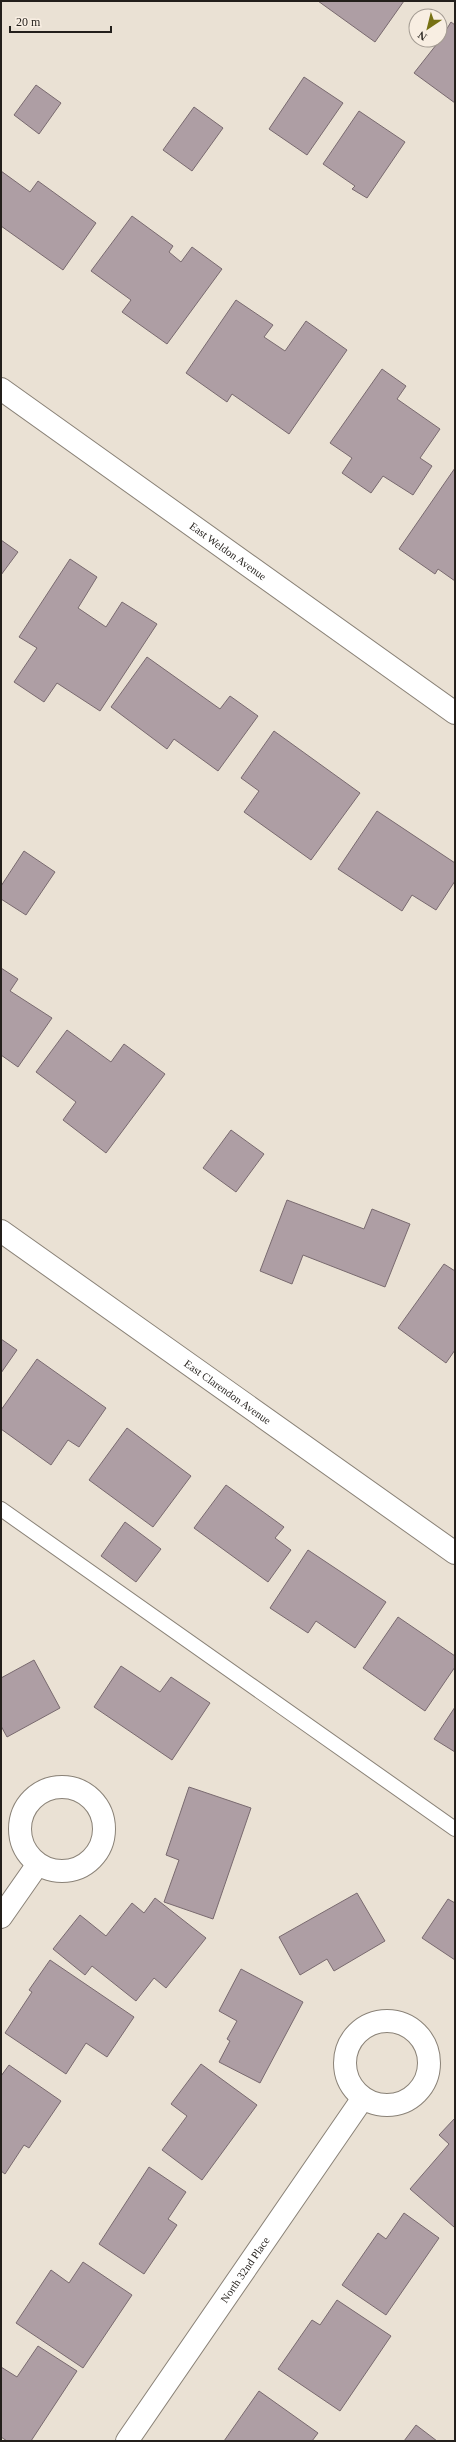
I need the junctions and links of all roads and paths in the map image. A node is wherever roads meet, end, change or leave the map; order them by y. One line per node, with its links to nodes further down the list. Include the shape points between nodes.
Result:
1 (1, 389): 2 (street, East Weldon Avenue)
2 (455, 713)
3 (1, 1231): 5 (street, East Clarendon Avenue)
4 (1, 1509): 6 (lane)
5 (455, 1553)
6 (455, 1829)
7 (38, 1864): 8 (street)
8 (1, 1917)
9 (363, 2098): 10 (street, North 32nd Place)
10 (128, 2441)

